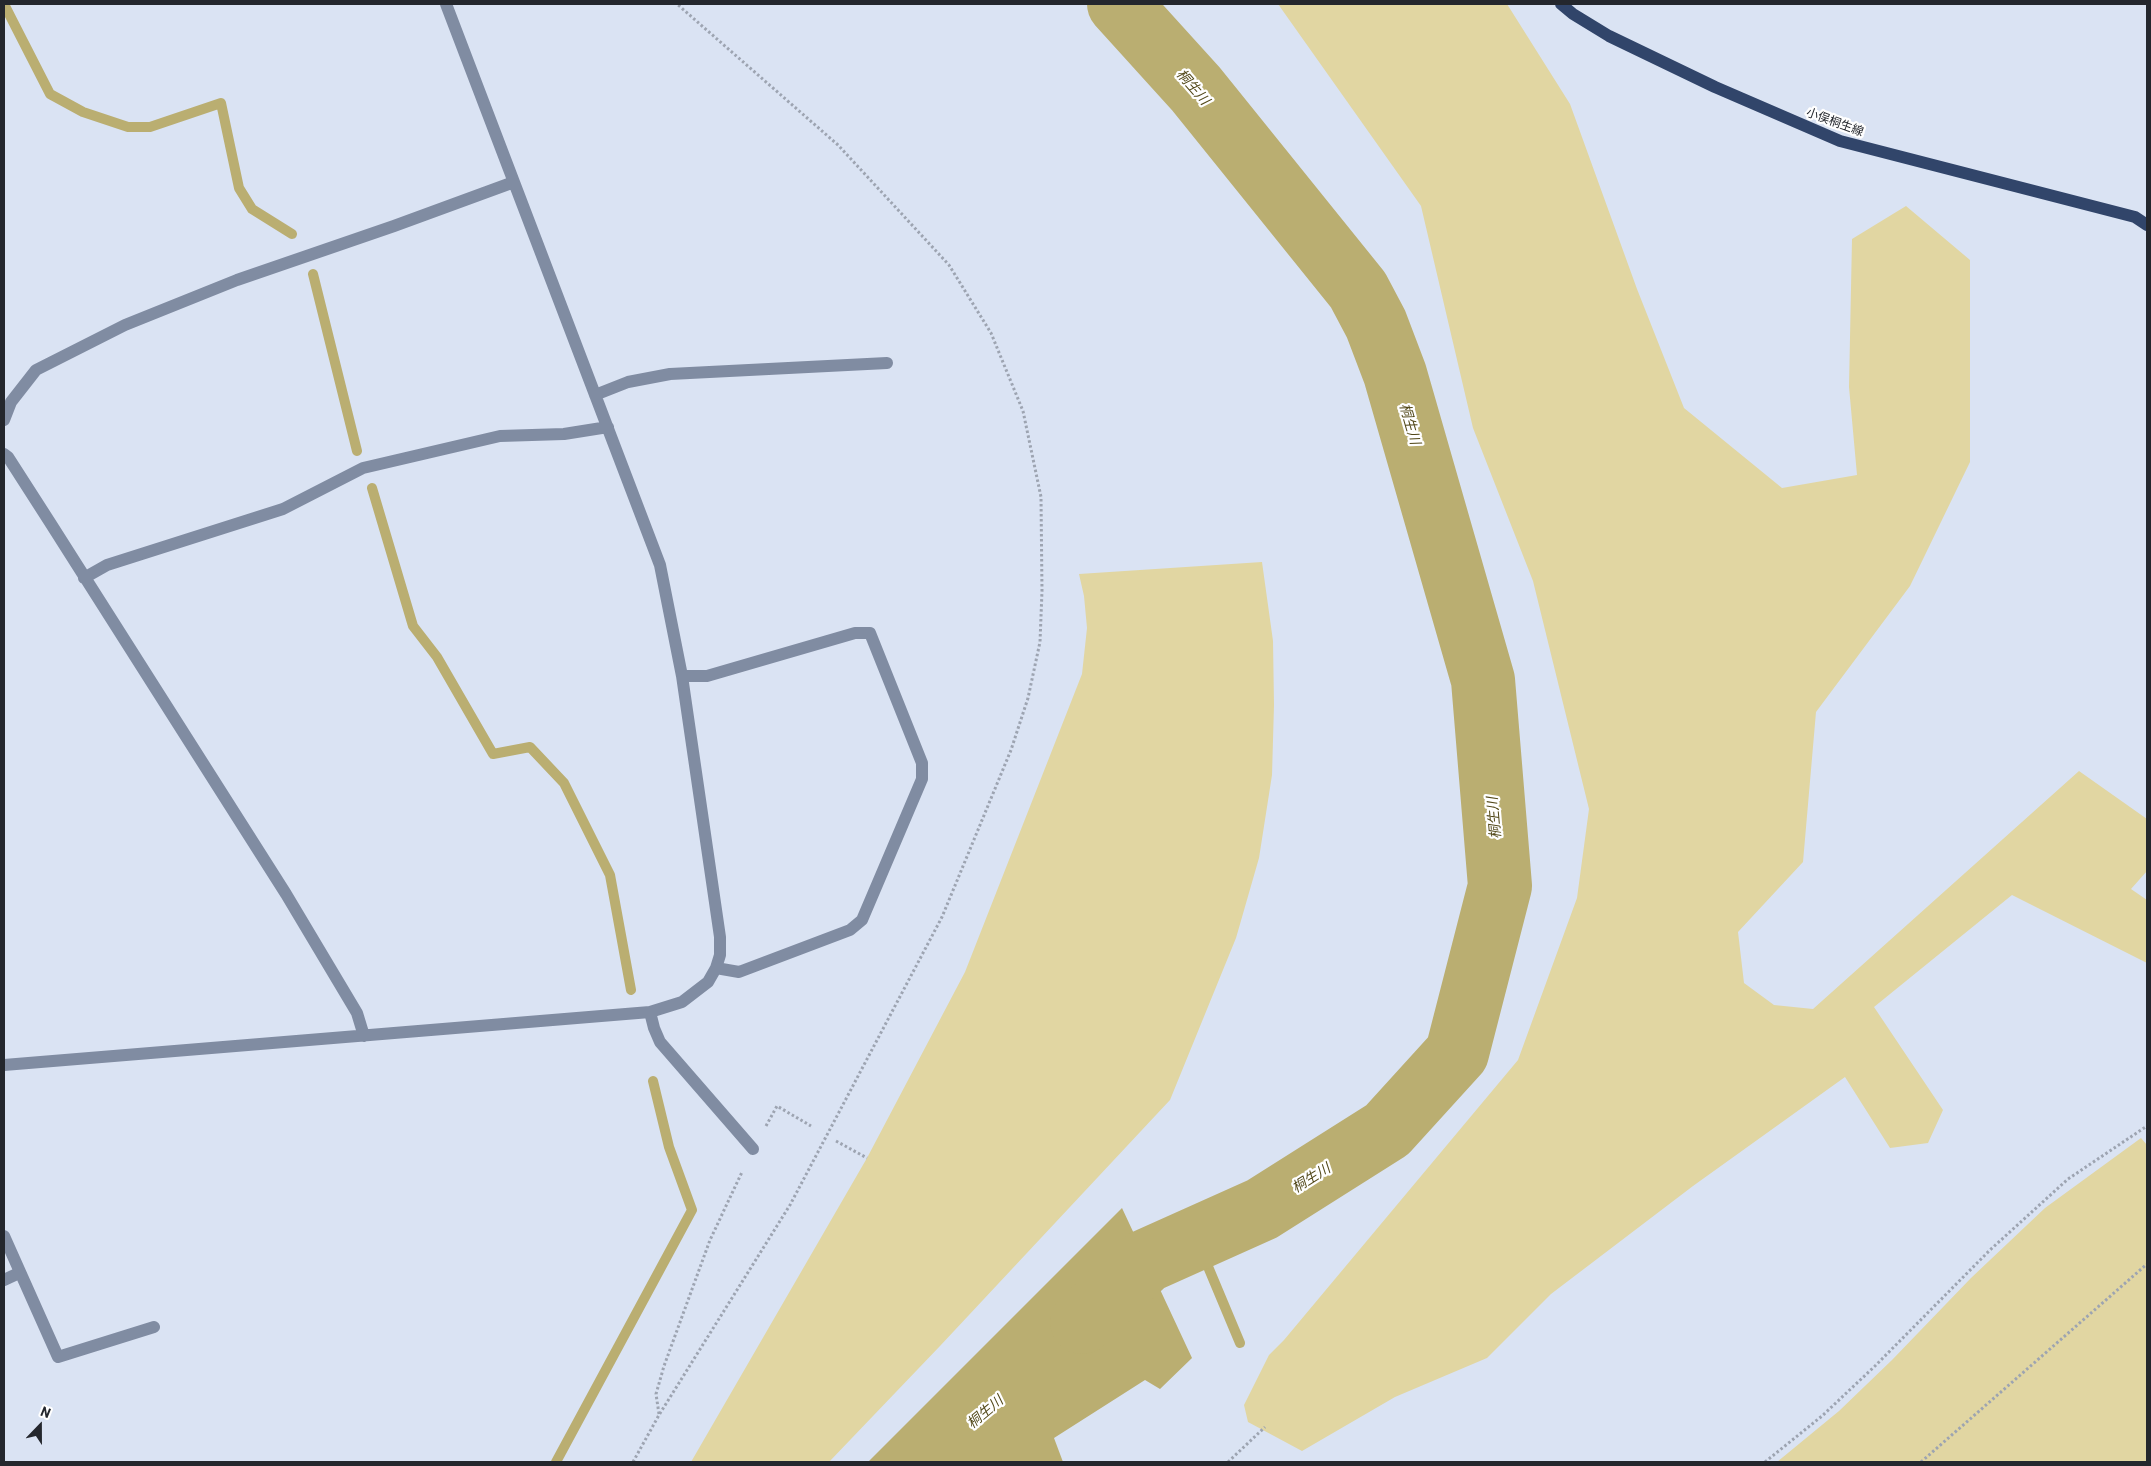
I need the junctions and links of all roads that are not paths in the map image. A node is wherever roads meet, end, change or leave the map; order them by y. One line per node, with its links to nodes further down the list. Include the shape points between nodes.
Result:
1 (446, 4): 3 (street)
2 (1561, 4): 4 (main road, 小俣桐生線, via 1608,36 1840,141 2135,217)
3 (514, 182): 6 (street); 7 (street, via 237,280 125,325 36,370 11,402)
4 (2147, 225)
5 (887, 363): 6 (street, via 670,374 628,382)
6 (594, 395): 8 (street)
7 (4, 420)
8 (608, 428): 10 (street, via 564,434 500,436 363,468 283,509 107,565); 11 (street, via 660,565)
9 (4, 454): 10 (street)
10 (84, 578): 14 (street, via 286,894 356,1013)
11 (682, 676): 12 (street, via 720,937); 12 (street, via 707,676 855,633 870,633 922,763 922,780 862,920 850,930 739,972)
12 (716, 968): 13 (street, via 708,982 682,1002)
13 (650, 1012): 14 (street); 16 (street, via 660,1042)
14 (364, 1036): 15 (street)
15 (4, 1065)
16 (753, 1149)
17 (4, 1236): 18 (street)
18 (19, 1273): 19 (street); 20 (street, via 58,1357)
19 (4, 1280)
20 (154, 1327)

